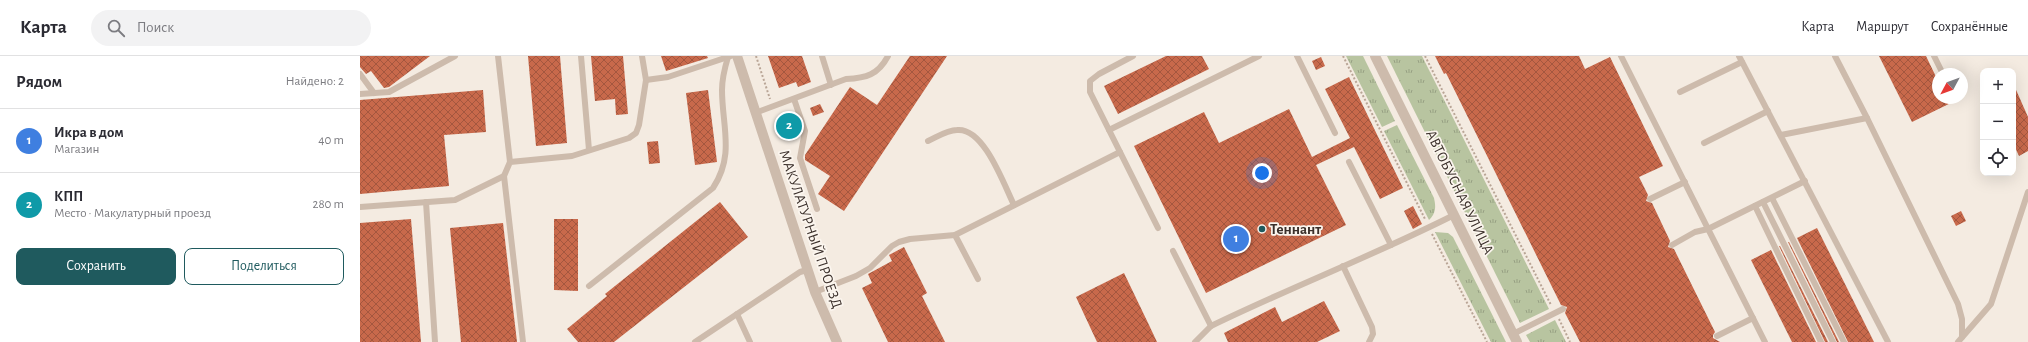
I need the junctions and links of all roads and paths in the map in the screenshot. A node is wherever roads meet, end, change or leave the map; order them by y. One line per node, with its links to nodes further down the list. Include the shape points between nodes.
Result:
1 (455, 56): 24 (lane, via 389,92)
2 (498, 56): 38 (lane)
3 (581, 56): 36 (lane)
4 (642, 56): 21 (lane)
5 (732, 56): 21 (lane, via 668,77); 29 (street, МАКУЛАТУРНЫЙ ПРОЕЗД); 63 (lane, via 722,89 726,148 721,176 713,188)
6 (756, 56): 27 (path)
7 (822, 56): 22 (lane)
8 (888, 56): 22 (lane, via 875,72 862,78 846,79)
9 (1133, 56): 31 (lane, via 1090,81 1090,92)
10 (1259, 56): 31 (lane)
11 (1297, 56): 32 (lane)
12 (1343, 56): 54 (path)
13 (1375, 56): 52 (street, АВТОБУСНАЯ УЛИЦА)
14 (1425, 56): 66 (path)
15 (1621, 56): 42 (lane)
16 (1835, 56): 30 (lane)
17 (1934, 56): 19 (lane)
18 (1740, 59): 23 (lane); 28 (lane)
19 (1940, 68)
20 (360, 74): 24 (lane)
21 (646, 80): 36 (lane, via 636,133 629,138)
22 (832, 84): 26 (lane)
23 (1680, 92)
24 (374, 93): 25 (lane)
25 (360, 94)
26 (794, 99): 27 (lane); 51 (lane, via 805,131 800,158)
27 (771, 108): 29 (lane)
28 (1768, 111): 33 (lane); 35 (lane)
29 (756, 113): 61 (street, МАКУЛАТУРНЫЙ ПРОЕЗД)
30 (1867, 118): 33 (lane); 72 (lane, via 1958,304 1962,319)
31 (1109, 130): 37 (lane)
32 (1335, 133)
33 (1781, 135): 41 (lane)
34 (928, 141): 48 (lane, via 958,129 972,134 988,152)
35 (1704, 144)
36 (589, 150): 38 (lane, via 572,156)
37 (1120, 152): 48 (lane); 53 (lane)
38 (510, 162): 40 (lane)
39 (1349, 162): 57 (lane)
40 (504, 176): 46 (lane, via 455,200); 74 (lane)
41 (1805, 181): 44 (lane); 86 (lane)
42 (1684, 182): 45 (lane); 55 (lane)
43 (2028, 192): 72 (lane, via 1991,304)
44 (1772, 198): 47 (lane); 85 (lane)
45 (1650, 199)
46 (426, 202): 50 (lane); 73 (lane)
47 (1763, 202): 49 (lane); 84 (lane)
48 (1014, 205): 56 (lane)
49 (1755, 206): 55 (lane); 83 (lane)
50 (360, 207)
51 (817, 209)
52 (1454, 215): 54 (lane); 71 (street, АВТОБУСНАЯ УЛИЦА)
53 (1158, 228)
54 (1429, 228): 57 (lane); 80 (path)
55 (1708, 229): 58 (lane, via 1695,232); 68 (lane)
56 (955, 235): 62 (lane); 64 (lane, via 910,238 899,242 870,268)
57 (1391, 245): 60 (lane)
58 (1672, 245)
59 (1173, 251): 69 (lane)
60 (1343, 266): 69 (lane); 79 (lane, via 1372,327 1374,334)
61 (807, 270): 64 (street, МАКУЛАТУРНЫЙ ПРОЕЗД); 67 (lane)
62 (978, 279)
63 (589, 286)
64 (815, 292): 77 (street, МАКУЛАТУРНЫЙ ПРОЕЗД)
65 (1563, 309): 66 (lane)
66 (1555, 313): 71 (lane); 81 (path)
67 (737, 314): 75 (lane); 76 (lane)
68 (1753, 318): 70 (lane); 82 (lane)
69 (1211, 326): 78 (lane)
70 (1717, 336)
71 (1515, 338)
72 (1960, 339)
73 (435, 342)
74 (522, 342)
75 (695, 342)
76 (750, 342)
77 (837, 342)
78 (1195, 342)
79 (1369, 342)
80 (1486, 342)
81 (1570, 342)
82 (1765, 342)
83 (1821, 342)
84 (1833, 342)
85 (1844, 342)
86 (1888, 342)

